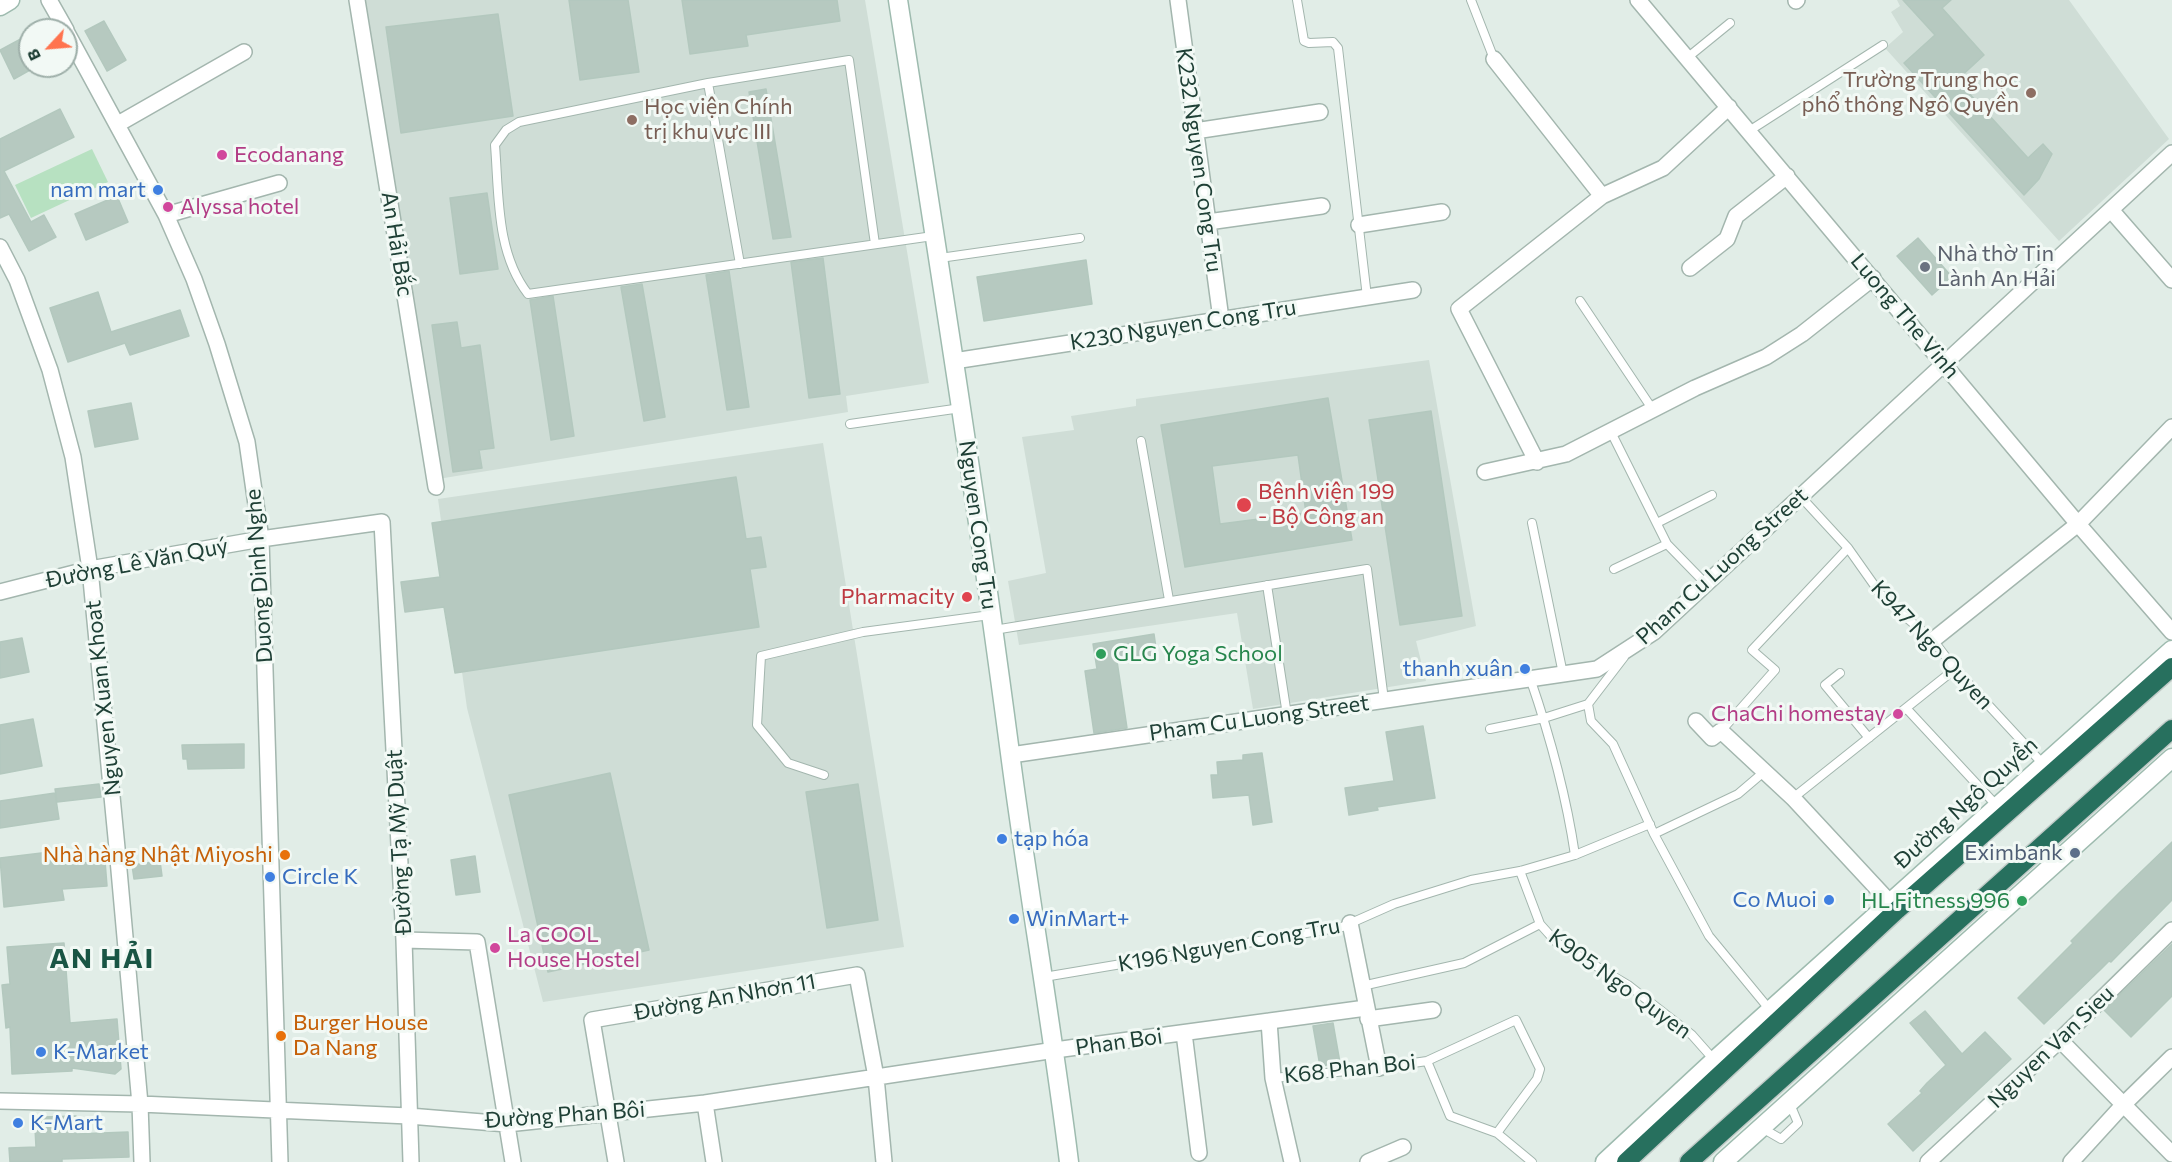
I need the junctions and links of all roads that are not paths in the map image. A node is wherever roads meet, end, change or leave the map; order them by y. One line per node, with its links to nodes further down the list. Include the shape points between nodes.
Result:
1 (10, 0): 9 (street)
2 (49, 0): 10 (street, Duong Dinh Nghe)
3 (357, 0): 56 (street, An Hải Bắc)
4 (898, 0): 33 (street, Nguyen Cong Tru)
5 (1178, 0): 21 (street, K232 Nguyen Cong Tru)
6 (1297, 0): 32 (lane, via 1304,41 1333,42 1338,48)
7 (1471, 0): 16 (lane)
8 (1638, 0): 15 (street, Luong The Vinh)
9 (0, 6)
10 (59, 18)
11 (1730, 22): 15 (lane)
12 (1883, 45): 22 (lane)
13 (78, 52): 20 (street, Duong Dinh Nghe)
14 (244, 52): 20 (street)
15 (1688, 58): 18 (street, Luong The Vinh)
16 (1494, 59): 26 (street)
17 (708, 83): 35 (lane, via 849,60); 38 (lane); 38 (lane, via 519,122 506,130 495,145 506,251 518,282 528,294)
18 (1729, 107): 22 (street, Luong The Vinh); 26 (street, via 1663,168)
19 (1320, 112): 21 (street)
20 (118, 124): 30 (street, Duong Dinh Nghe)
21 (1195, 131): 31 (street, K232 Nguyen Cong Tru)
22 (1749, 131): 24 (street, Luong The Vinh)
23 (2172, 153): 28 (street, Pham Cu Luong Street)
24 (1787, 176): 39 (street, via 1736,216 1727,239); 40 (street, Luong The Vinh)
25 (279, 183): 30 (street)
26 (1602, 196): 54 (street, via 1459,309)
27 (1322, 206): 31 (street)
28 (2111, 210): 41 (street); 47 (street, Pham Cu Luong Street)
29 (1442, 212): 32 (street)
30 (166, 215): 63 (street, Duong Dinh Nghe, via 194,279 247,442)
31 (1208, 222): 45 (street, K232 Nguyen Cong Tru)
32 (1359, 225): 43 (lane)
33 (935, 236): 35 (lane); 37 (street, Nguyen Cong Tru)
34 (1080, 238): 37 (lane)
35 (875, 244): 38 (lane)
36 (0, 247): 66 (street, Nguyen Xuan Khoat, via 17,280 50,370 73,458)
37 (938, 258): 46 (street, Nguyen Cong Tru)
38 (740, 264)
39 (1690, 268)
40 (1873, 278): 47 (street, Luong The Vinh); 49 (street, via 1766,357)
41 (2172, 280)
42 (1413, 290): 43 (street, K230 Nguyen Cong Tru)
43 (1367, 297): 45 (street, K230 Nguyen Cong Tru)
44 (1580, 301): 49 (lane)
45 (1221, 319): 46 (street, K230 Nguyen Cong Tru)
46 (954, 361): 48 (street, Nguyen Cong Tru)
47 (1945, 364): 58 (street, Pham Cu Luong Street); 62 (street, Luong The Vinh)
48 (961, 408): 50 (lane); 72 (street, Nguyen Cong Tru)
49 (1653, 410): 52 (street)
50 (850, 424)
51 (2172, 427): 62 (street)
52 (1611, 432): 54 (street, via 1566,454); 61 (lane)
53 (1141, 441): 71 (lane)
54 (1537, 462): 55 (street)
55 (1485, 472)
56 (436, 487)
57 (1712, 495): 61 (lane)
58 (1801, 497): 65 (lane, K947 Ngo Quyen); 68 (street, Pham Cu Luong Street)
59 (382, 522): 63 (street, Đường Lê Văn Quý); 107 (street, Đường Tạ Mỹ Duật)
60 (1532, 523): 80 (lane)
61 (1657, 523): 64 (lane)
62 (2078, 524): 73 (street, Luong The Vinh); 74 (street)
63 (261, 539): 66 (street, Đường Lê Văn Quý); 127 (street, Duong Dinh Nghe)
64 (1667, 544): 67 (lane); 68 (lane)
65 (1848, 548): 74 (lane, K947 Ngo Quyen, via 1884,599); 90 (lane, via 1752,650 1775,670)
66 (90, 569): 70 (street, Đường Lê Văn Quý); 125 (street, Nguyen Xuan Khoat)
67 (1614, 569)
68 (1706, 584): 75 (street, Pham Cu Luong Street)
69 (1267, 585): 71 (lane); 82 (lane, via 1367,569); 85 (lane)
70 (0, 592)
71 (1169, 600): 72 (lane)
72 (993, 622): 92 (street, Nguyen Cong Tru); 96 (lane, via 863,632 761,656 757,725 788,763)
73 (2172, 632)
74 (1933, 640): 78 (lane, K947 Ngo Quyen)
75 (1632, 647): 80 (street, Pham Cu Luong Street, via 1597,669); 83 (lane)
76 (2172, 650): 94 (street, Đường Ngô Quyền)
77 (2172, 667): 103 (highway, Đường Ngô Quyền)
78 (1955, 669): 84 (lane); 94 (lane, K947 Ngo Quyen)
79 (1840, 673): 91 (lane, via 1825,685)
80 (1563, 674): 81 (street, Pham Cu Luong Street)
81 (1530, 678): 82 (street, Pham Cu Luong Street); 86 (lane)
82 (1384, 700): 85 (street, Pham Cu Luong Street)
83 (1588, 704): 86 (lane); 99 (lane, via 1591,721 1613,744)
84 (1905, 708): 91 (lane); 98 (lane)
85 (1287, 715): 92 (street, Pham Cu Luong Street)
86 (1544, 718): 88 (lane); 101 (lane, via 1568,809)
87 (1696, 722): 90 (street, via 1712,738)
88 (1490, 729)
89 (2172, 729): 132 (highway)
90 (1721, 730): 95 (street)
91 (1869, 738): 97 (lane)
92 (1011, 755): 108 (street, Nguyen Cong Tru)
93 (2172, 758): 136 (street)
94 (2044, 766): 98 (street, Đường Ngô Quyền)
95 (1765, 771): 97 (street); 100 (lane, via 1738,794)
96 (824, 775)
97 (1792, 798): 103 (street)
98 (1998, 807): 103 (street, Đường Ngô Quyền)
99 (1650, 824): 100 (lane); 101 (lane, K196 Nguyen Cong Tru)
100 (1654, 834): 112 (lane, via 1709,936)
101 (1575, 855): 102 (lane, K196 Nguyen Cong Tru)
102 (1520, 871): 104 (lane, K196 Nguyen Cong Tru, via 1471,880 1394,903); 105 (lane, K905 Ngo Quyen)
103 (1894, 906): 112 (highway, Đường Ngô Quyền)
104 (1350, 923): 108 (lane, K196 Nguyen Cong Tru); 109 (street)
105 (1540, 924): 109 (lane, K905 Ngo Quyen, via 1464,963); 119 (lane, K905 Ngo Quyen, via 1557,943 1637,992 1692,1035)
106 (2172, 930): 115 (street, Nguyen Van Sieu)
107 (404, 940): 129 (street, Đường Tạ Mỹ Duật); 130 (street, via 477,942)
108 (1044, 977): 116 (street, Nguyen Cong Tru)
109 (1362, 986): 111 (street)
110 (1433, 1010): 111 (street, Phan Boi)
111 (1367, 1013): 113 (street, Phan Boi); 120 (street)
112 (1775, 1015): 119 (highway, Đường Ngô Quyền)
113 (1269, 1021): 114 (street, Phan Boi); 122 (street)
114 (1184, 1033): 116 (street, Phan Boi); 134 (street, Phan Boi)
115 (2060, 1040): 126 (street); 151 (street, Nguyen Van Sieu)
116 (1055, 1050): 121 (street, Đường Phan Bôi); 144 (street, Nguyen Cong Tru)
117 (2172, 1057): 126 (street)
118 (1427, 1061): 120 (lane, K68 Phan Boi); 131 (lane, via 1450,1116); 131 (lane, K68 Phan Boi, via 1516,1020 1540,1069 1537,1079)
119 (1720, 1066): 148 (street, Đường Ngô Quyền); 149 (highway, Đường Ngô Quyền)
120 (1379, 1068): 122 (lane, K68 Phan Boi)
121 (876, 1077): 124 (street, Đường Phan Bôi); 128 (street, Đường An Nhơn 11, via 857,975 592,1020); 143 (street)
122 (1273, 1078): 145 (street)
123 (0, 1101): 125 (street, Đường Phan Bôi)
124 (705, 1103): 128 (street, Đường Phan Bôi); 142 (street)
125 (140, 1104): 127 (street, Đường Phan Bôi); 137 (street, Nguyen Xuan Khoat)
126 (2124, 1104): 135 (street); 152 (street)
127 (278, 1111): 129 (street, Đường Phan Bôi); 138 (street, Duong Dinh Nghe)
128 (609, 1114): 130 (street, Đường Phan Bôi); 141 (street)
129 (409, 1116): 130 (street, Đường Phan Bôi); 139 (street, Đường Tạ Mỹ Duật)
130 (507, 1124): 140 (street)
131 (1497, 1133): 147 (lane)
132 (1713, 1140): 136 (street); 150 (highway)
133 (1403, 1147): 146 (street)
134 (1199, 1152)
135 (2172, 1154)
136 (1727, 1161)
137 (142, 1162)
138 (280, 1162)
139 (411, 1162)
140 (513, 1162)
141 (616, 1162)
142 (714, 1162)
143 (884, 1162)
144 (1069, 1162)
145 (1292, 1162)
146 (1368, 1162)
147 (1532, 1162)
148 (1605, 1162)
149 (1626, 1162)
150 (1689, 1162)
151 (1928, 1162)
152 (2071, 1162)

